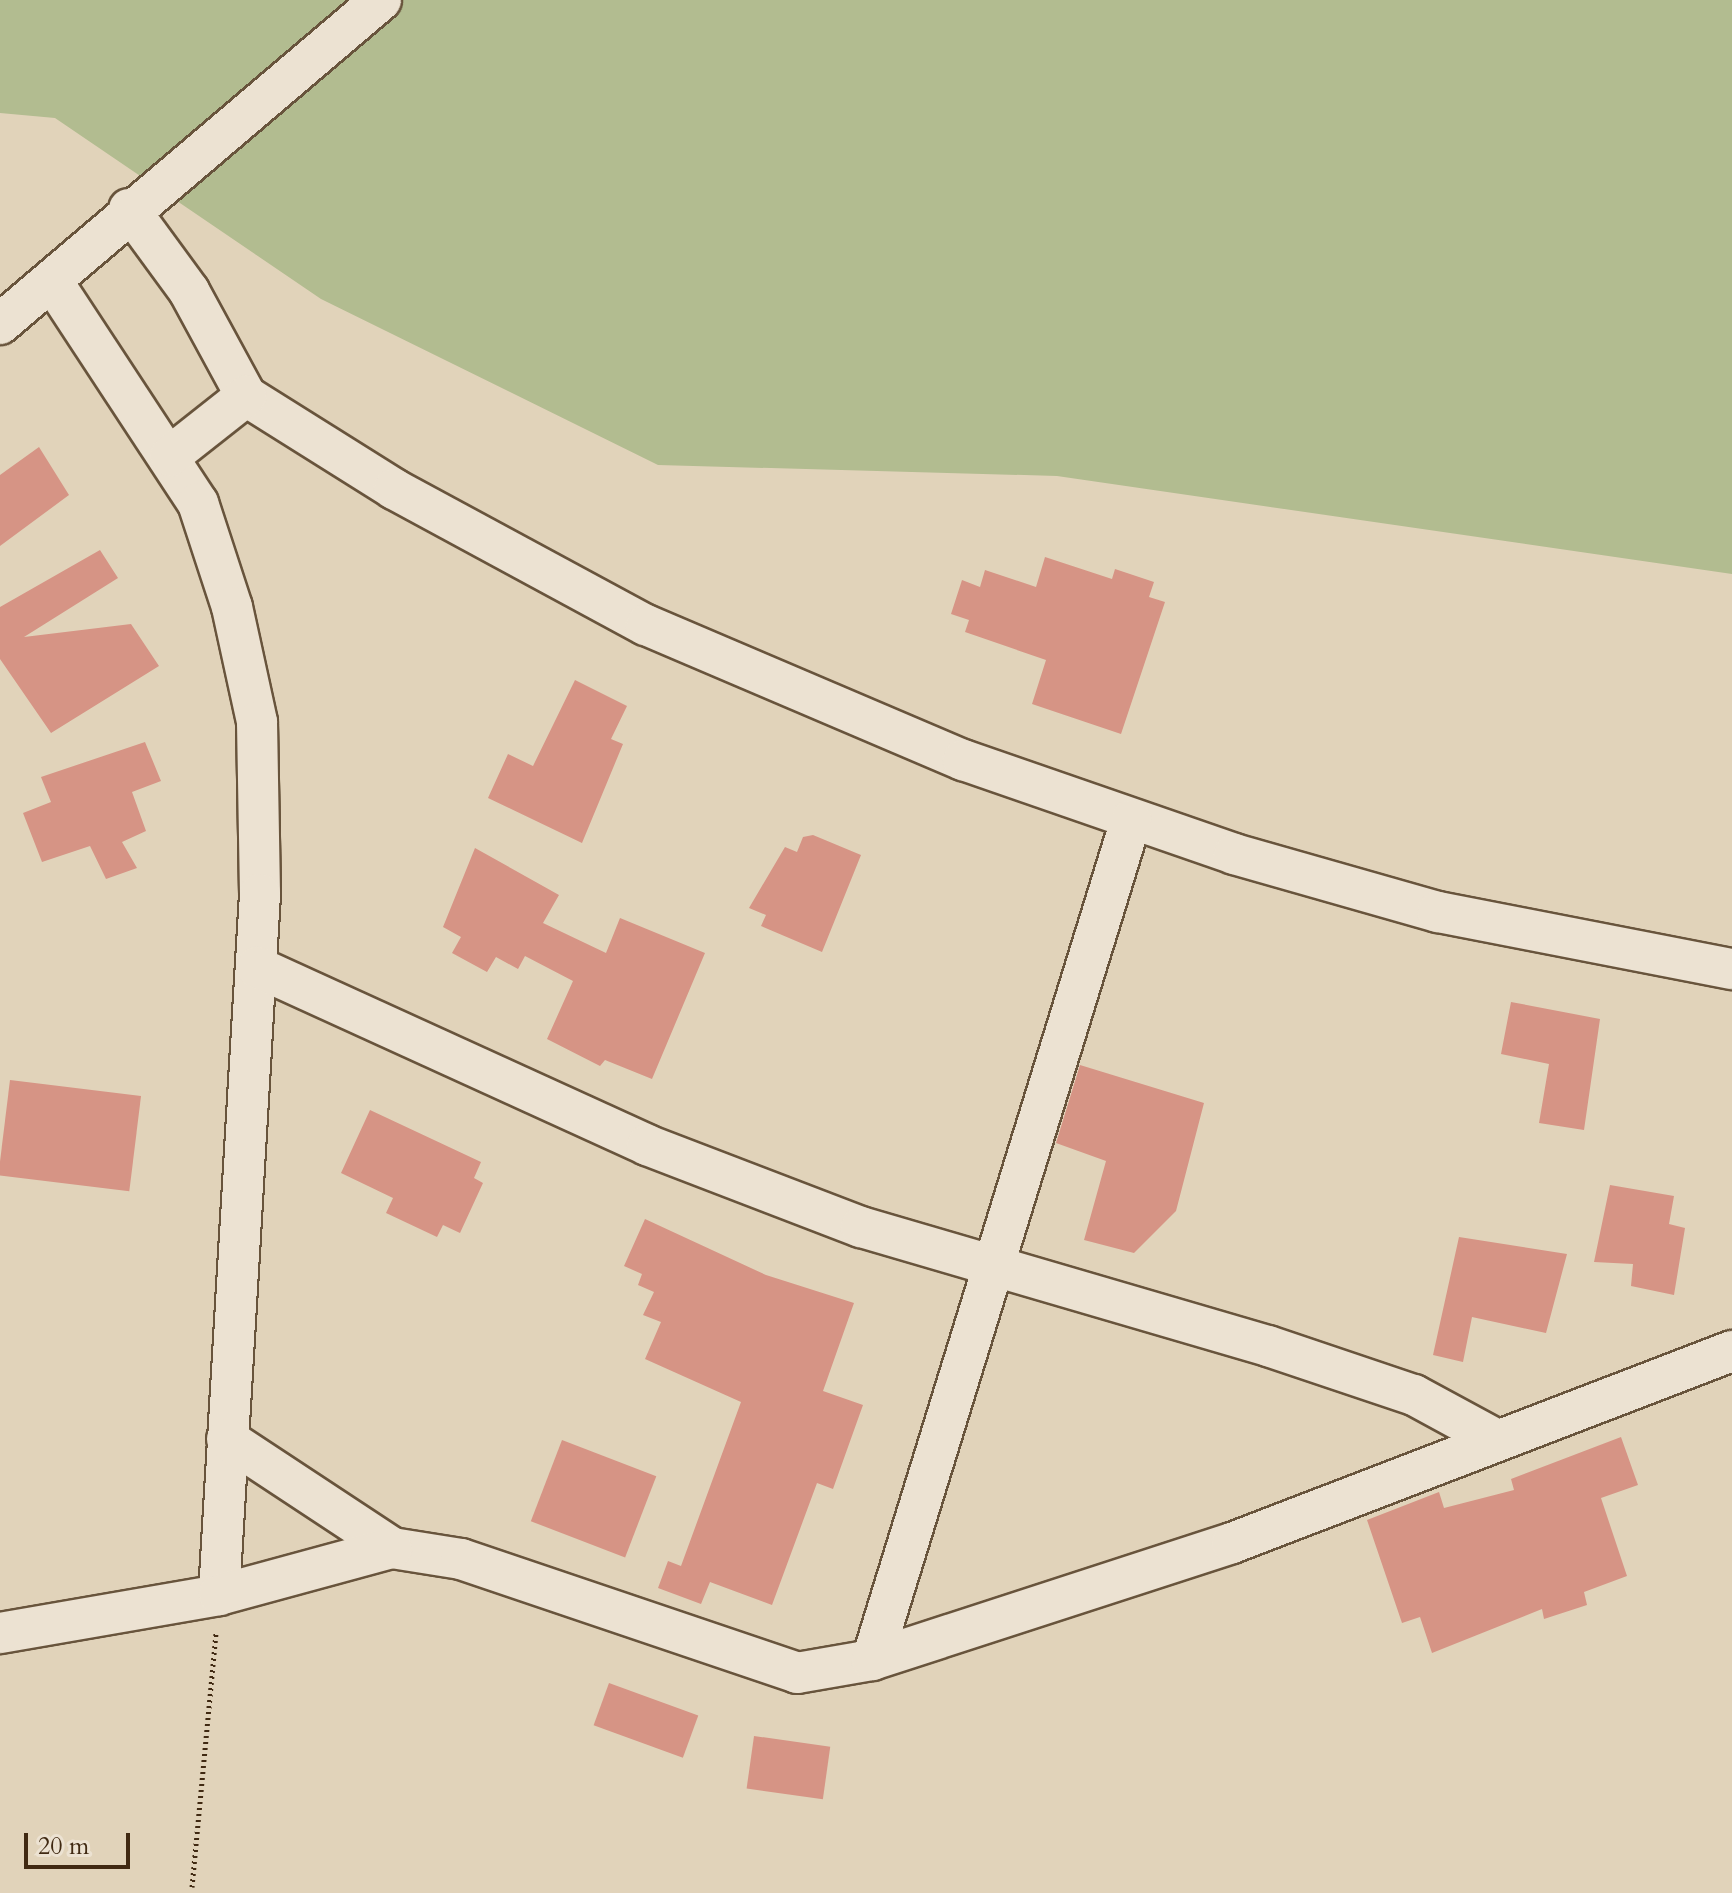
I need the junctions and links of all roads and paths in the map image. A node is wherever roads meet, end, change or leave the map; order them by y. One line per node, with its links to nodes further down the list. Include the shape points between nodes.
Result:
1 (381, 0): 2 (street)
2 (129, 209): 3 (street); 5 (street, via 189,291)
3 (52, 281): 4 (street); 6 (street)
4 (0, 324)
5 (246, 396): 6 (street); 7 (street, via 420,504 646,625 963,760)
6 (170, 456): 8 (street, via 212,538 257,722)
7 (1131, 820): 9 (street, via 1438,912); 10 (street)
8 (257, 967): 10 (street, via 647,1145 861,1227); 12 (street)
9 (1732, 969)
10 (990, 1264): 13 (street, via 1414,1395); 17 (street)
11 (1732, 1351): 13 (street)
12 (227, 1439): 14 (street); 15 (street)
13 (1495, 1439): 17 (street, via 1232,1543)
14 (392, 1548): 15 (street); 17 (street, via 461,1559 788,1672)
15 (219, 1595): 16 (street); 18 (path)
16 (0, 1633)
17 (872, 1660)
18 (192, 1887)

